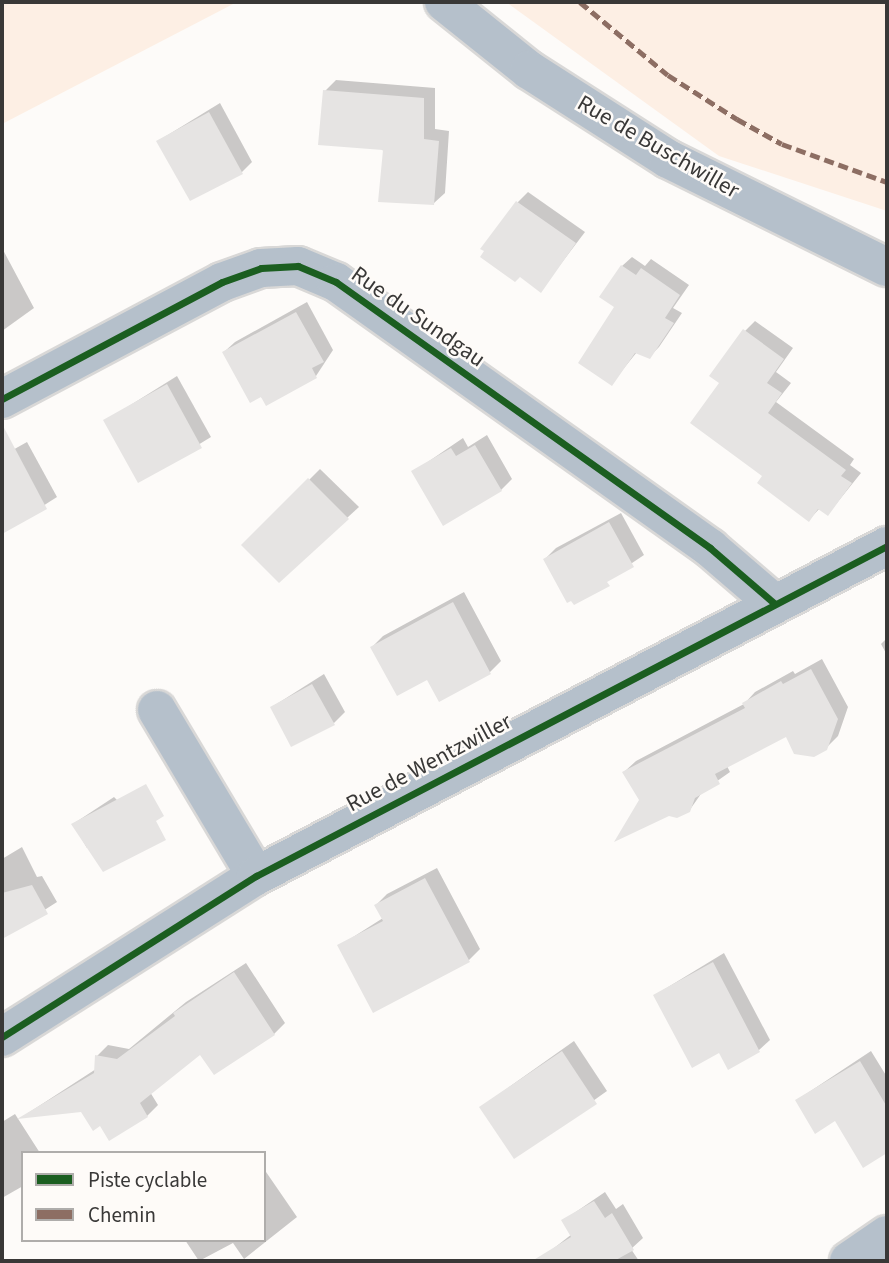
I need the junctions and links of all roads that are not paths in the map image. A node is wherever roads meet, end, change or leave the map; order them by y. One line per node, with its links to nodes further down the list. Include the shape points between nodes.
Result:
1 (444, 2): 2 (street, Rue de Buschwiller, via 529,70 668,159)
2 (887, 267)
3 (2, 399): 5 (street, Rue du Sundgau, via 222,282 261,268 298,266 337,282 710,548)
4 (887, 546): 5 (street, Rue de Wentzwiller)
5 (774, 603): 7 (street, Rue de Wentzwiller)
6 (157, 710): 7 (street)
7 (256, 876): 8 (street, Rue de Wentzwiller)
8 (2, 1037)
9 (887, 1235): 10 (street)
10 (849, 1261)

